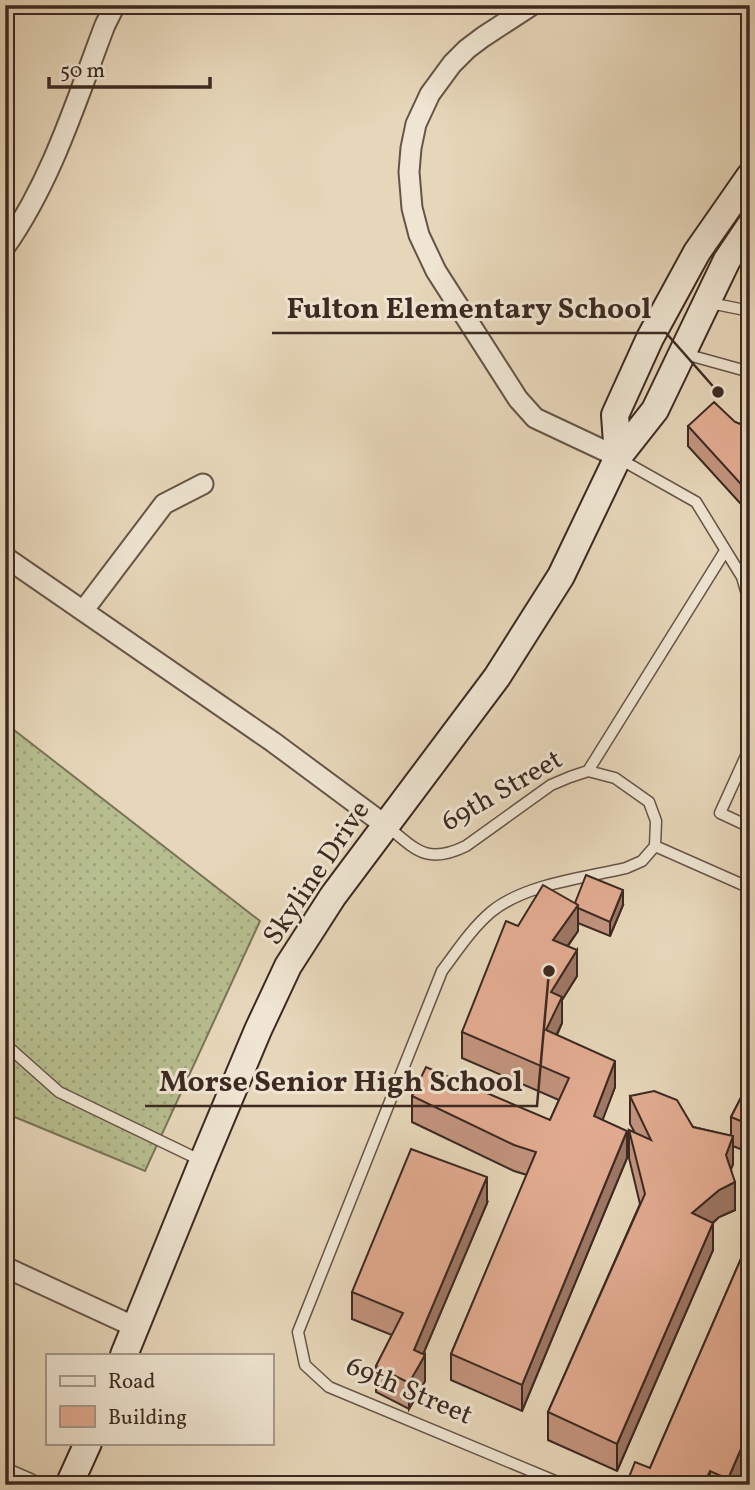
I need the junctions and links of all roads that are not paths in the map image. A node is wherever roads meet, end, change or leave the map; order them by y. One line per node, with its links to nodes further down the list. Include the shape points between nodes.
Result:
1 (115, 5): 5 (street, via 53,161 23,222)
2 (533, 5): 10 (street, via 467,49 430,94 411,148 412,208 436,271 518,398 535,418)
3 (750, 176): 10 (main road, Skyline Drive, via 697,252 650,338 615,415)
4 (750, 226): 6 (main road, Skyline Drive)
5 (5, 247)
6 (706, 302): 7 (lane); 8 (main road, Skyline Drive)
7 (750, 311)
8 (681, 352): 9 (lane); 10 (main road, Skyline Drive, via 655,410)
9 (750, 372)
10 (618, 457): 12 (lane, via 696,502); 18 (main road, Skyline Drive, via 561,576 503,667)
11 (203, 484): 15 (street, via 164,504)
12 (725, 551): 14 (lane, via 742,577); 17 (lane)
13 (5, 557): 15 (street, 69th Street)
14 (750, 605)
15 (83, 611): 18 (street, 69th Street)
16 (750, 747): 19 (lane, via 720,813)
17 (588, 771): 18 (lane, 69th Street, via 551,785 454,852 425,854); 20 (lane, 69th Street, via 615,778 649,802 656,821)
18 (385, 825): 23 (main road, Skyline Drive, via 288,966)
19 (750, 827)
20 (655, 846): 21 (lane); 31 (lane, 69th Street, via 642,861 527,891 491,911 442,971 298,1332 305,1365 329,1387)
21 (750, 888)
22 (5, 1044): 23 (lane, via 59,1092)
23 (203, 1161): 25 (main road, Skyline Drive)
24 (5, 1267): 25 (street)
25 (135, 1327): 26 (main road, Skyline Drive)
26 (124, 1354)
27 (88, 1444): 30 (main road)
28 (5, 1475): 29 (street)
29 (28, 1485)
30 (69, 1485)
31 (558, 1485)

